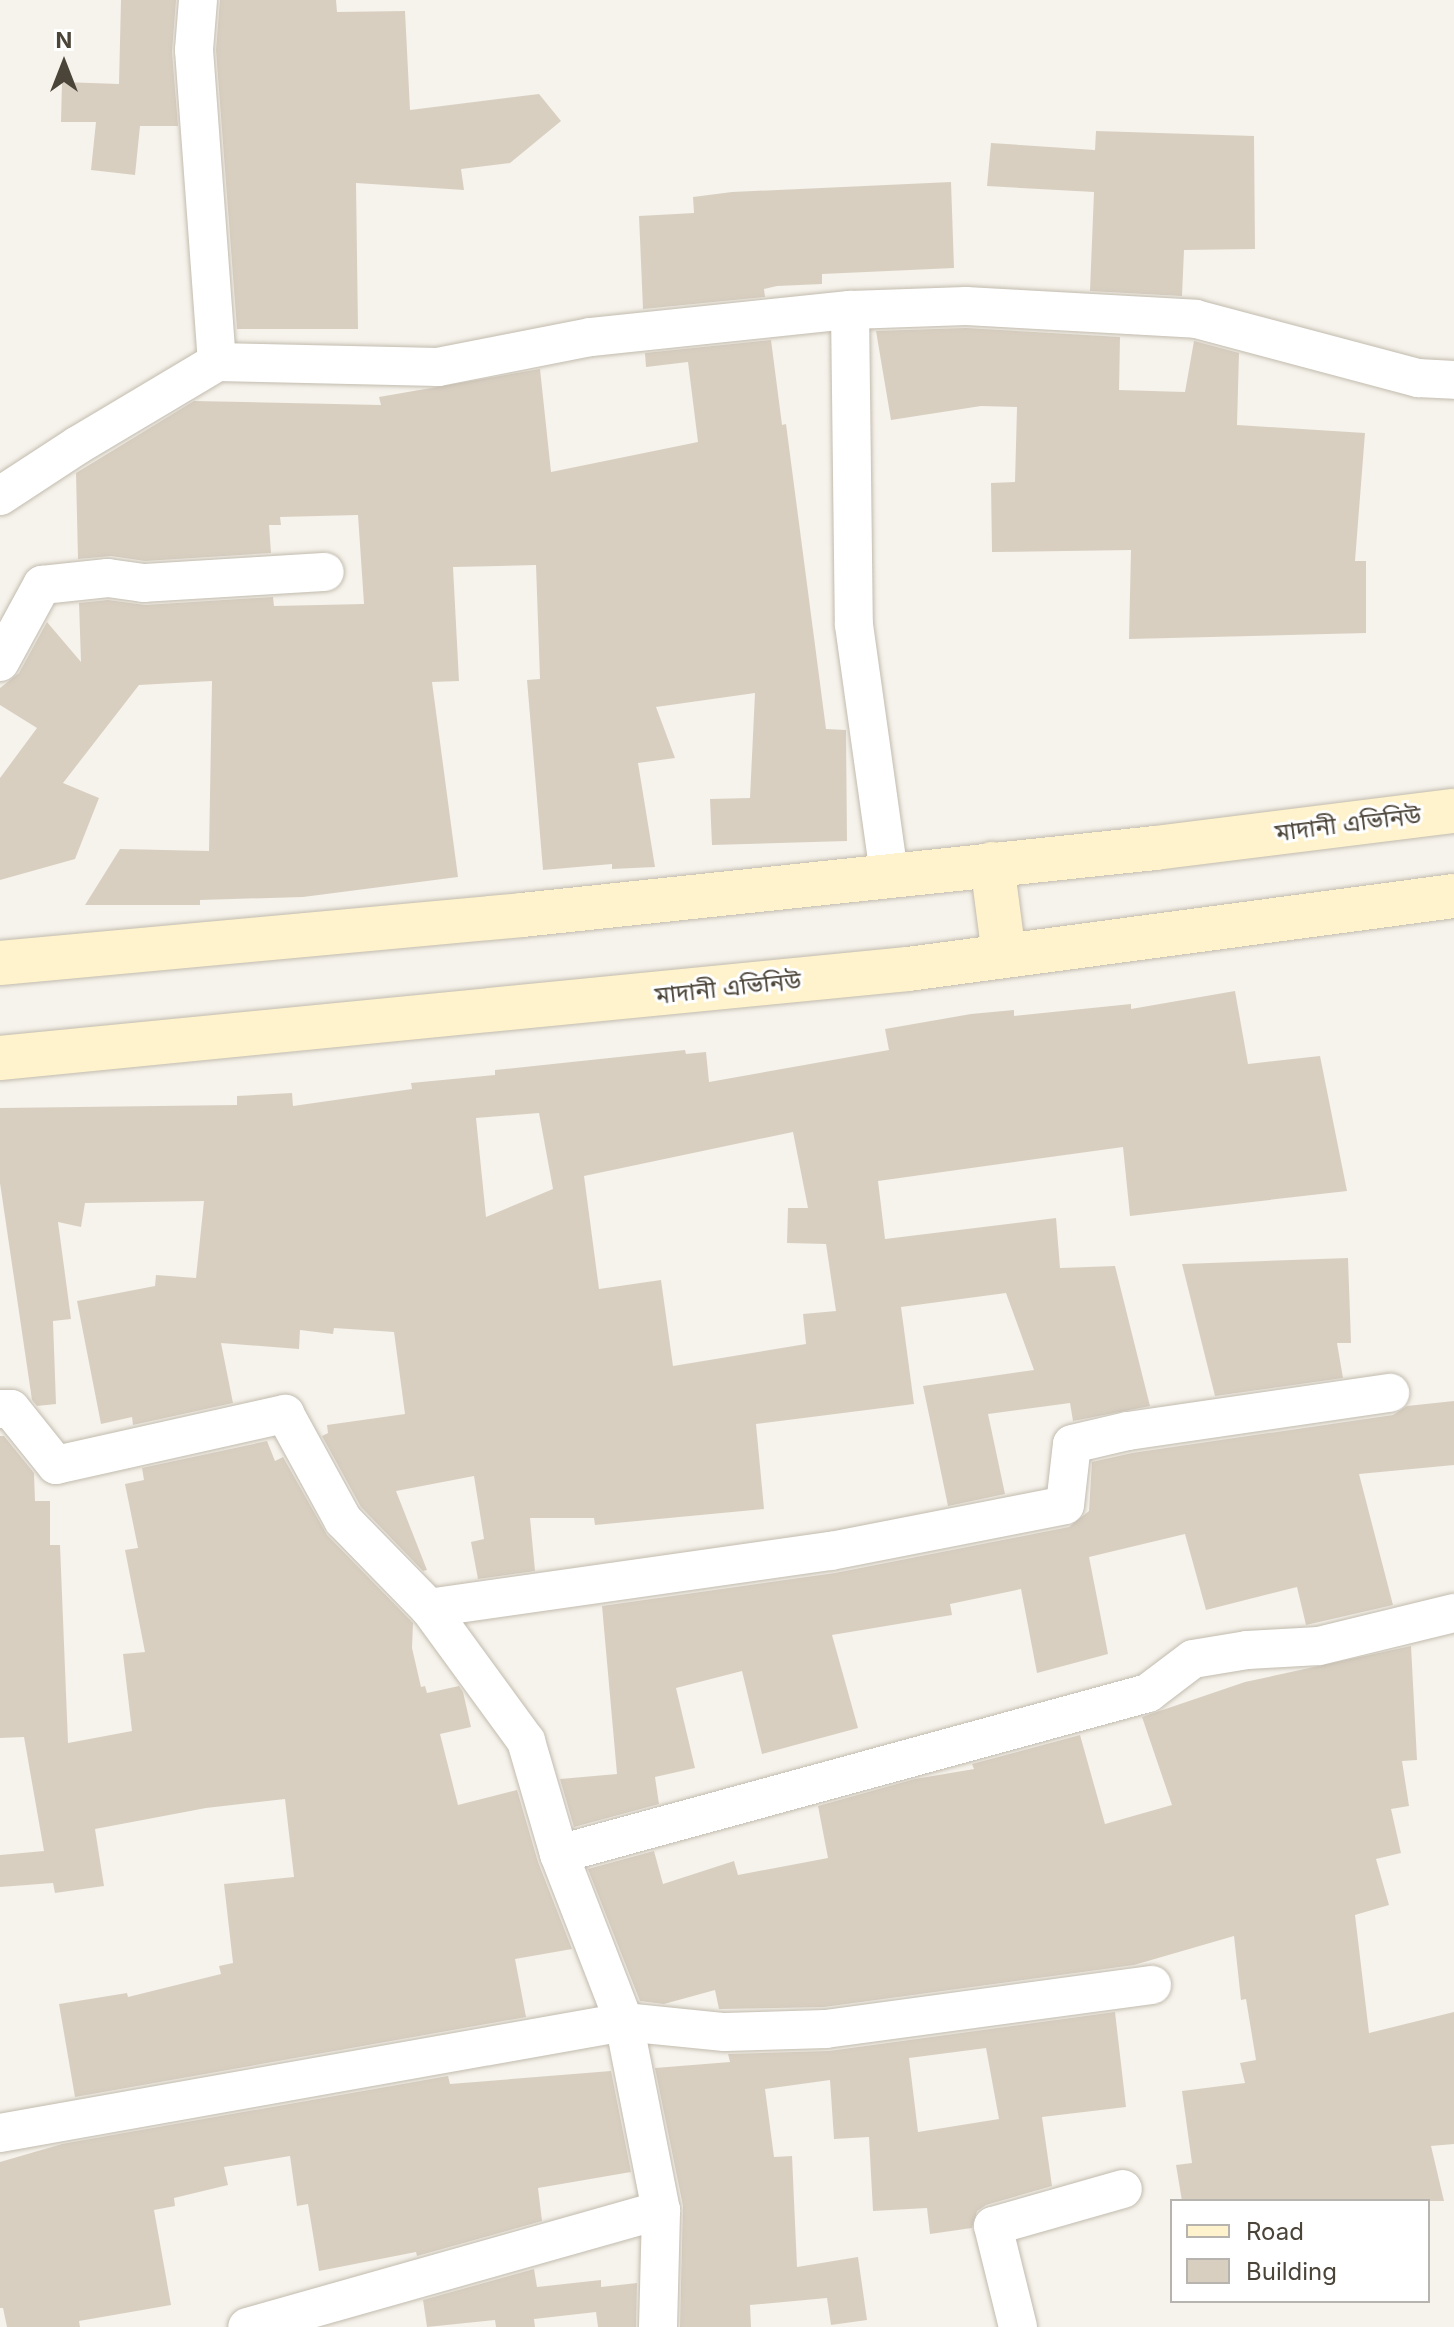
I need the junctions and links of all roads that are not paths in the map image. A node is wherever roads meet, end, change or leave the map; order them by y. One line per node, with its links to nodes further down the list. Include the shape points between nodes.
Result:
1 (198, 0): 3 (street, via 194,50)
2 (850, 310): 3 (street, via 591,337 438,367); 4 (street, via 966,306 1196,319 1418,378); 10 (street, via 854,625)
3 (217, 362): 5 (street)
4 (1454, 380)
5 (0, 496)
6 (325, 572): 7 (street, via 42,585)
7 (0, 662)
8 (1454, 811): 9 (main road, মাদানী এভিনিউ)
9 (992, 864): 10 (main road, মাদানী এভিনিউ); 12 (main road)
10 (889, 875): 13 (main road, মাদানী এভিনিউ)
11 (1454, 896): 12 (main road, মাদানী এভিনিউ)
12 (1004, 955): 14 (main road, মাদানী এভিনিউ, via 535,1008)
13 (0, 963)
14 (0, 1058)
15 (1390, 1393): 17 (street, via 1072,1444 1065,1505 831,1551)
16 (0, 1409): 17 (street, via 11,1409 56,1465 285,1414 343,1520)
17 (429, 1608): 19 (street, via 526,1741)
18 (1454, 1613): 19 (street, via 1319,1646 1193,1659 1148,1693)
19 (559, 1854): 21 (street)
20 (1152, 1985): 21 (street, via 826,2029 725,2032)
21 (624, 2022): 22 (street); 24 (street)
22 (0, 2133)
23 (1123, 2189): 27 (street, via 993,2226)
24 (661, 2210): 25 (street); 26 (street)
25 (247, 2327)
26 (658, 2327)
27 (1018, 2327)

